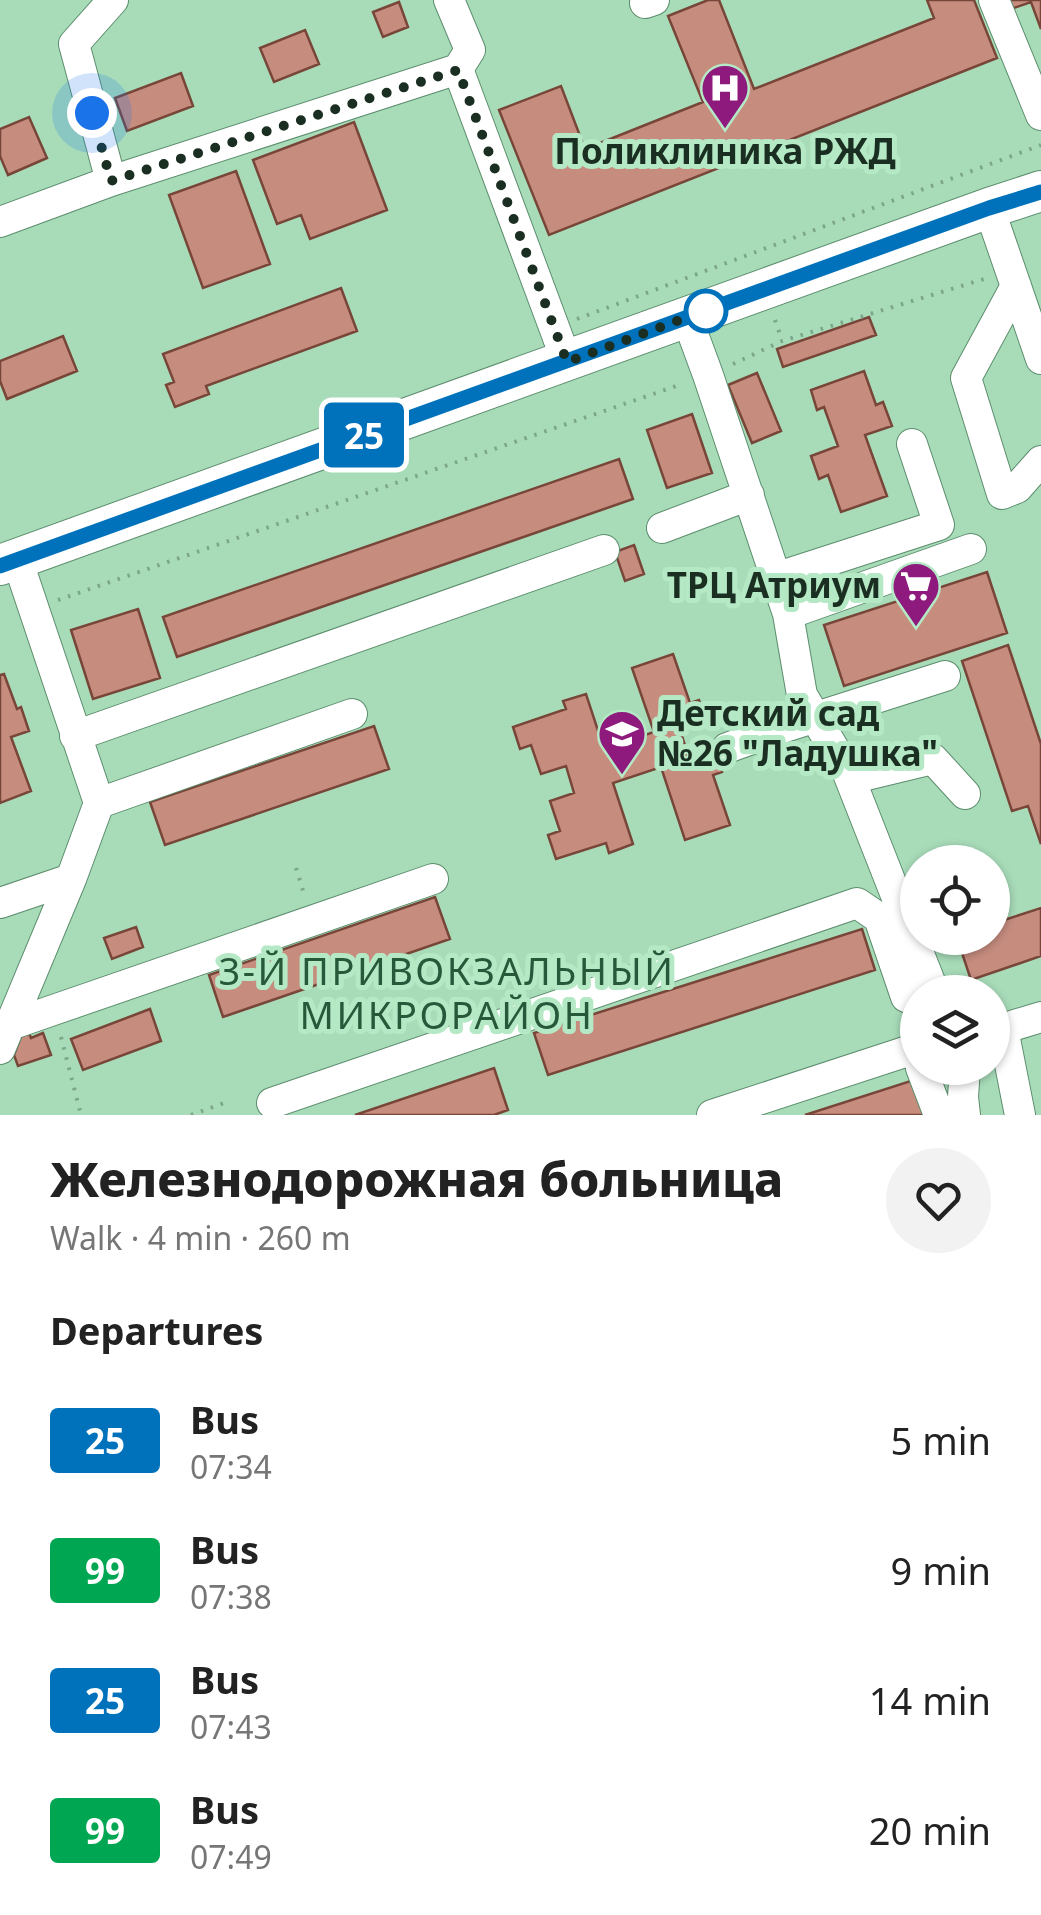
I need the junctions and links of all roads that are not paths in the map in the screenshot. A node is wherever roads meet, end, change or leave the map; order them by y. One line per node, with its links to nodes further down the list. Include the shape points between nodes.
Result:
1 (113, 0): 6 (street, via 74,44)
2 (449, 0): 4 (street, via 470,50)
3 (994, 0): 5 (street)
4 (458, 70): 6 (street); 12 (street)
5 (1038, 100)
6 (111, 181): 9 (street)
7 (1041, 192): 8 (main road)
8 (989, 208): 10 (street); 11 (main road)
9 (0, 222)
10 (1022, 289): 13 (street); 16 (street, via 966,378 1002,494)
11 (686, 318): 12 (main road); 17 (street)
12 (560, 344): 21 (main road)
13 (1041, 359)
14 (912, 444): 22 (street, via 939,525)
15 (1041, 461): 16 (street)
16 (1029, 492)
17 (748, 495): 18 (street); 22 (street)
18 (662, 528)
19 (970, 549): 23 (street)
20 (604, 550): 27 (street)
21 (9, 562): 27 (street, via 34,609)
22 (775, 578): 23 (street)
23 (788, 614): 26 (street, via 802,695)
24 (945, 676): 26 (street)
25 (352, 714): 31 (street)
26 (816, 718): 28 (street); 29 (street)
27 (75, 736): 31 (street)
28 (727, 748)
29 (850, 779): 30 (street, via 933,759); 32 (street)
30 (965, 794)
31 (99, 803): 33 (street)
32 (900, 874)
33 (71, 879): 35 (street); 39 (street)
34 (432, 879): 39 (street, via 54,1010)
35 (0, 903)
36 (900, 979): 44 (street, via 879,918 857,903)
37 (1041, 1017): 38 (street)
38 (1010, 1027)
39 (5, 1037)
40 (900, 1054): 45 (street)
41 (1010, 1077): 48 (street)
42 (928, 1085): 46 (street)
43 (964, 1085): 47 (street)
44 (272, 1103)
45 (712, 1115)
46 (939, 1115)
47 (965, 1115)
48 (1020, 1115)

